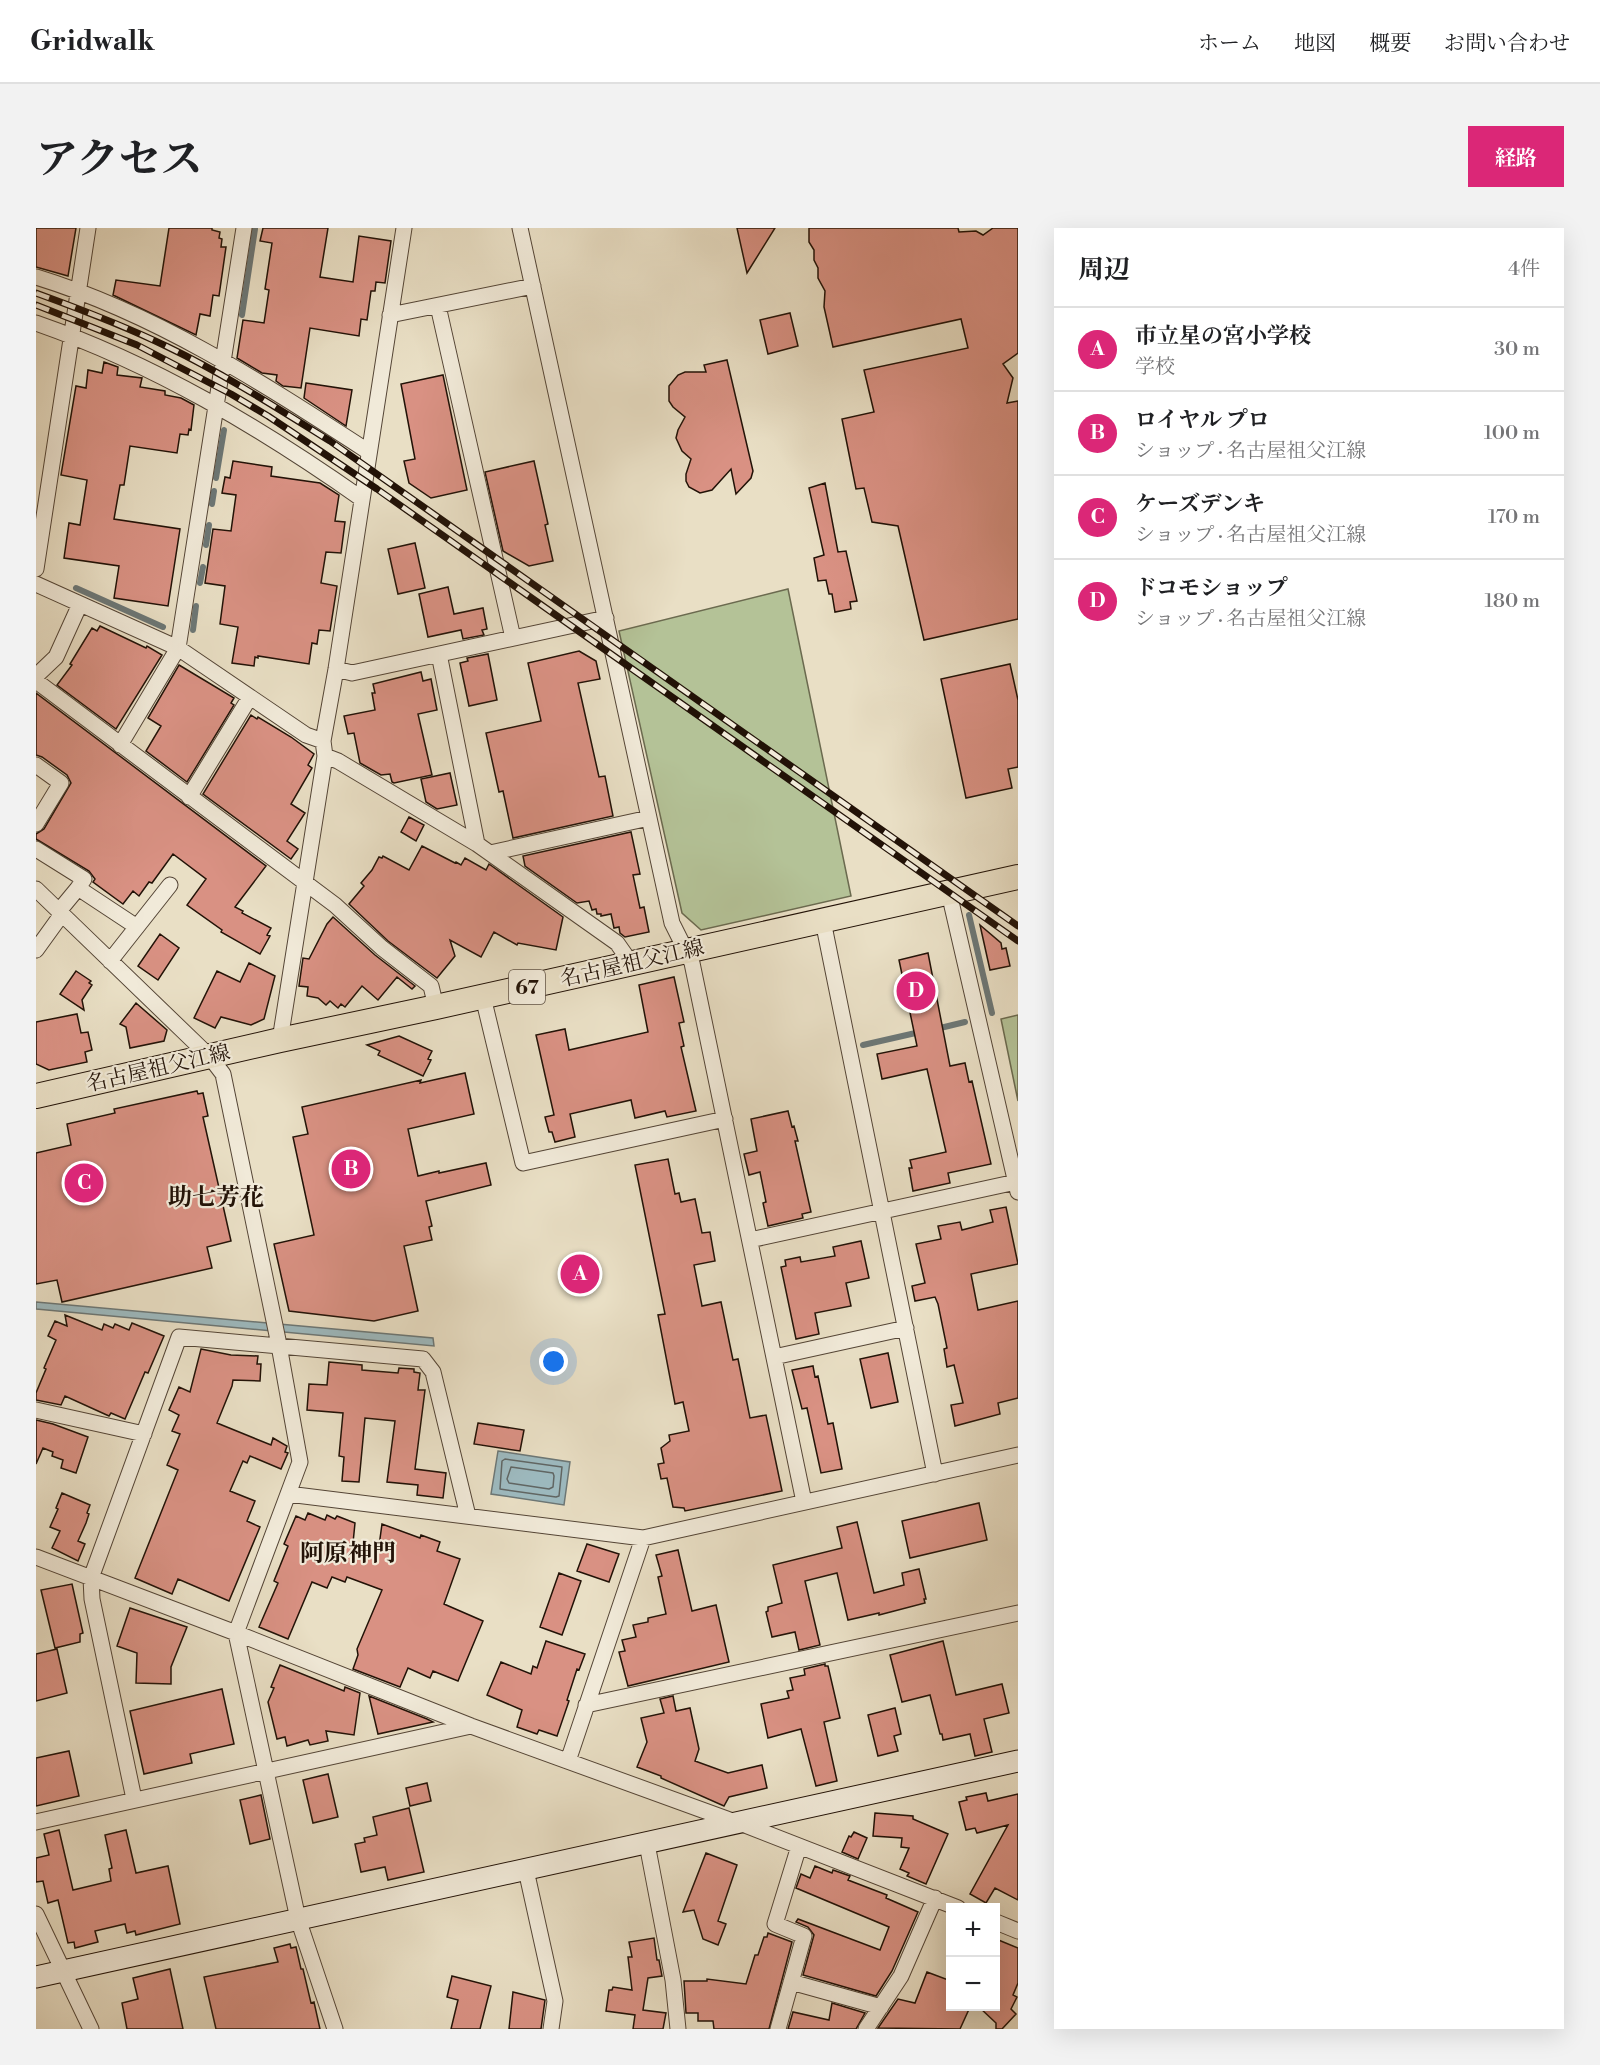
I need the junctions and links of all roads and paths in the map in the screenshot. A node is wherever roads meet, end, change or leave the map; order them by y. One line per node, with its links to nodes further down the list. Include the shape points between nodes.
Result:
1 (88, 228): 7 (street)
2 (244, 228): 12 (street)
3 (404, 228): 9 (street)
4 (520, 228): 6 (street)
5 (36, 277): 7 (street)
6 (533, 286): 8 (street); 19 (street)
7 (78, 290): 11 (street); 12 (street)
8 (438, 306): 9 (street); 20 (street)
9 (390, 315): 14 (street)
10 (36, 323): 11 (street)
11 (72, 336): 13 (street); 16 (street)
12 (223, 360): 13 (street); 14 (street)
13 (216, 405): 15 (street, via 295,452); 21 (street)
14 (369, 452): 15 (street)
15 (362, 499): 23 (street)
16 (36, 569)
17 (36, 584): 18 (street)
18 (80, 604): 21 (street); 24 (street, via 56,657)
19 (606, 618): 20 (street); 31 (street)
20 (513, 638): 22 (street)
21 (178, 648): 26 (street); 27 (street)
22 (439, 654): 23 (street, via 352,673); 33 (street)
23 (336, 669): 28 (street)
24 (36, 676)
25 (36, 681): 27 (street)
26 (250, 698): 28 (street); 30 (street)
27 (120, 746): 30 (street)
28 (324, 748): 33 (street, via 338,761); 36 (street)
29 (36, 765): 32 (street, via 61,783)
30 (189, 797): 36 (street)
31 (649, 818): 33 (street); 45 (street, via 672,923)
32 (36, 824)
33 (483, 848): 47 (street, via 617,943)
34 (36, 849): 38 (street, via 84,879)
35 (1018, 877): 40 (main road, 名古屋祖父江線 / 67)
36 (304, 883): 49 (street, via 431,986); 50 (street)
37 (170, 885): 43 (street)
38 (78, 888): 41 (street); 43 (street)
39 (36, 889): 41 (street)
40 (950, 892): 42 (main road, 名古屋祖父江線 / 67); 54 (street)
41 (60, 913): 44 (street); 46 (street)
42 (824, 921): 45 (main road, 名古屋祖父江線 / 67); 55 (street)
43 (137, 927): 46 (street)
44 (36, 950)
45 (686, 951): 47 (main road, 名古屋祖父江線 / 67); 53 (street, via 692,963)
46 (110, 960): 51 (street)
47 (631, 963): 48 (main road, 名古屋祖父江線 / 67)
48 (483, 997): 49 (main road, 名古屋祖父江線 / 67); 53 (street, via 523,1163)
49 (435, 1007): 50 (main road, 名古屋祖父江線 / 67)
50 (280, 1040): 51 (main road, 名古屋祖父江線 / 67)
51 (210, 1057): 52 (main road, 名古屋祖父江線 / 67); 58 (street, via 223,1074)
52 (36, 1096)
53 (725, 1119): 56 (street)
54 (1017, 1187): 55 (street)
55 (883, 1212): 56 (street); 57 (street)
56 (750, 1240): 59 (street)
57 (906, 1328): 59 (street); 63 (street)
58 (279, 1344): 61 (street, via 179,1337); 64 (street, via 300,1462); 66 (street, via 423,1359 433,1371)
59 (774, 1357): 65 (street)
60 (36, 1410): 61 (street)
61 (144, 1434): 69 (street)
62 (1018, 1455): 63 (street)
63 (935, 1474): 65 (street)
64 (288, 1494): 66 (street); 71 (street)
65 (804, 1502): 67 (street)
66 (468, 1516): 67 (street)
67 (643, 1538): 72 (street)
68 (36, 1557): 69 (street)
69 (91, 1578): 71 (street); 77 (street, via 92,1599)
70 (1018, 1613): 72 (street)
71 (236, 1633): 73 (street); 76 (street)
72 (586, 1705): 74 (street)
73 (471, 1726): 74 (street); 76 (street)
74 (568, 1761): 79 (street)
75 (1018, 1761): 79 (street)
76 (264, 1770): 77 (street); 86 (street)
77 (134, 1800): 78 (street)
78 (36, 1821)
79 (739, 1823): 80 (street); 81 (street)
80 (647, 1844): 82 (street); 96 (street, via 673,1980)
81 (799, 1846): 83 (street); 91 (street, via 775,1924 804,1936)
82 (526, 1870): 86 (street); 95 (street, via 555,2001)
83 (935, 1898): 84 (street); 92 (street, via 901,1976)
84 (946, 1903)
85 (36, 1914): 89 (street)
86 (298, 1919): 89 (street); 94 (street)
87 (1000, 1924): 88 (street)
88 (1018, 1931)
89 (62, 1972): 90 (street); 93 (street)
90 (36, 1977)
91 (791, 1982): 92 (street); 97 (street)
92 (881, 2007): 98 (street)
93 (92, 2029)
94 (335, 2029)
95 (551, 2029)
96 (678, 2029)
97 (778, 2029)
98 (866, 2029)

